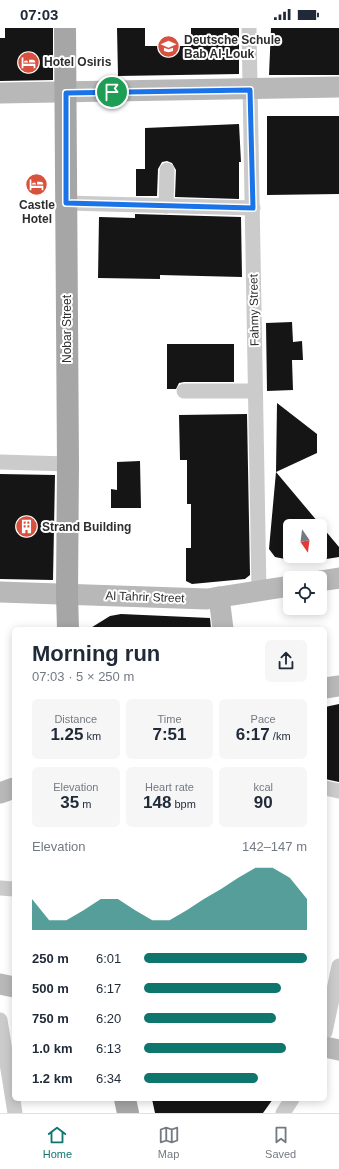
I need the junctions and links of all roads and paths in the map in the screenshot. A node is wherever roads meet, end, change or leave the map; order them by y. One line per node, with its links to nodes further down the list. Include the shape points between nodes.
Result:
1 (65, 28): 6 (main road, Nobar Street)
2 (249, 28): 4 (street, Fahmy Street)
3 (339, 87): 4 (street)
4 (250, 90): 6 (street); 10 (street, Fahmy Street)
5 (0, 93): 6 (street)
6 (66, 93): 8 (main road, Nobar Street)
7 (167, 170): 9 (street)
8 (66, 203): 9 (street); 14 (main road, Nobar Street)
9 (166, 206): 10 (street)
10 (253, 208): 12 (street, Fahmy Street)
11 (184, 391): 12 (street)
12 (255, 391): 18 (street, Fahmy Street)
13 (0, 462): 14 (street)
14 (68, 464): 20 (main road, Nobar Street)
15 (339, 578): 16 (street)
16 (327, 580)
17 (283, 587): 18 (street, Al Tahrir Street)
18 (259, 591): 21 (street, Al Tahrir Street)
19 (0, 592): 20 (street, Al Tahrir Street)
20 (67, 594): 21 (street, Al Tahrir Street, via 189,599); 22 (main road, Nobar Street)
21 (219, 597): 23 (street)
22 (68, 627)
23 (223, 627)
24 (339, 686): 25 (street)
25 (327, 688)
26 (327, 788): 28 (street)
27 (12, 789): 29 (street)
28 (339, 790)
29 (0, 793)
30 (0, 888): 31 (street)
31 (12, 889)
32 (339, 966): 36 (street)
33 (0, 984): 34 (street)
34 (12, 987)
35 (0, 1020): 39 (street)
36 (327, 1023)
37 (327, 1047): 38 (street)
38 (339, 1050)
39 (12, 1100)
40 (12, 1101): 43 (street)
41 (125, 1101): 44 (main road)
42 (291, 1101): 45 (street)
43 (14, 1113)
44 (128, 1113)
45 (283, 1113)

